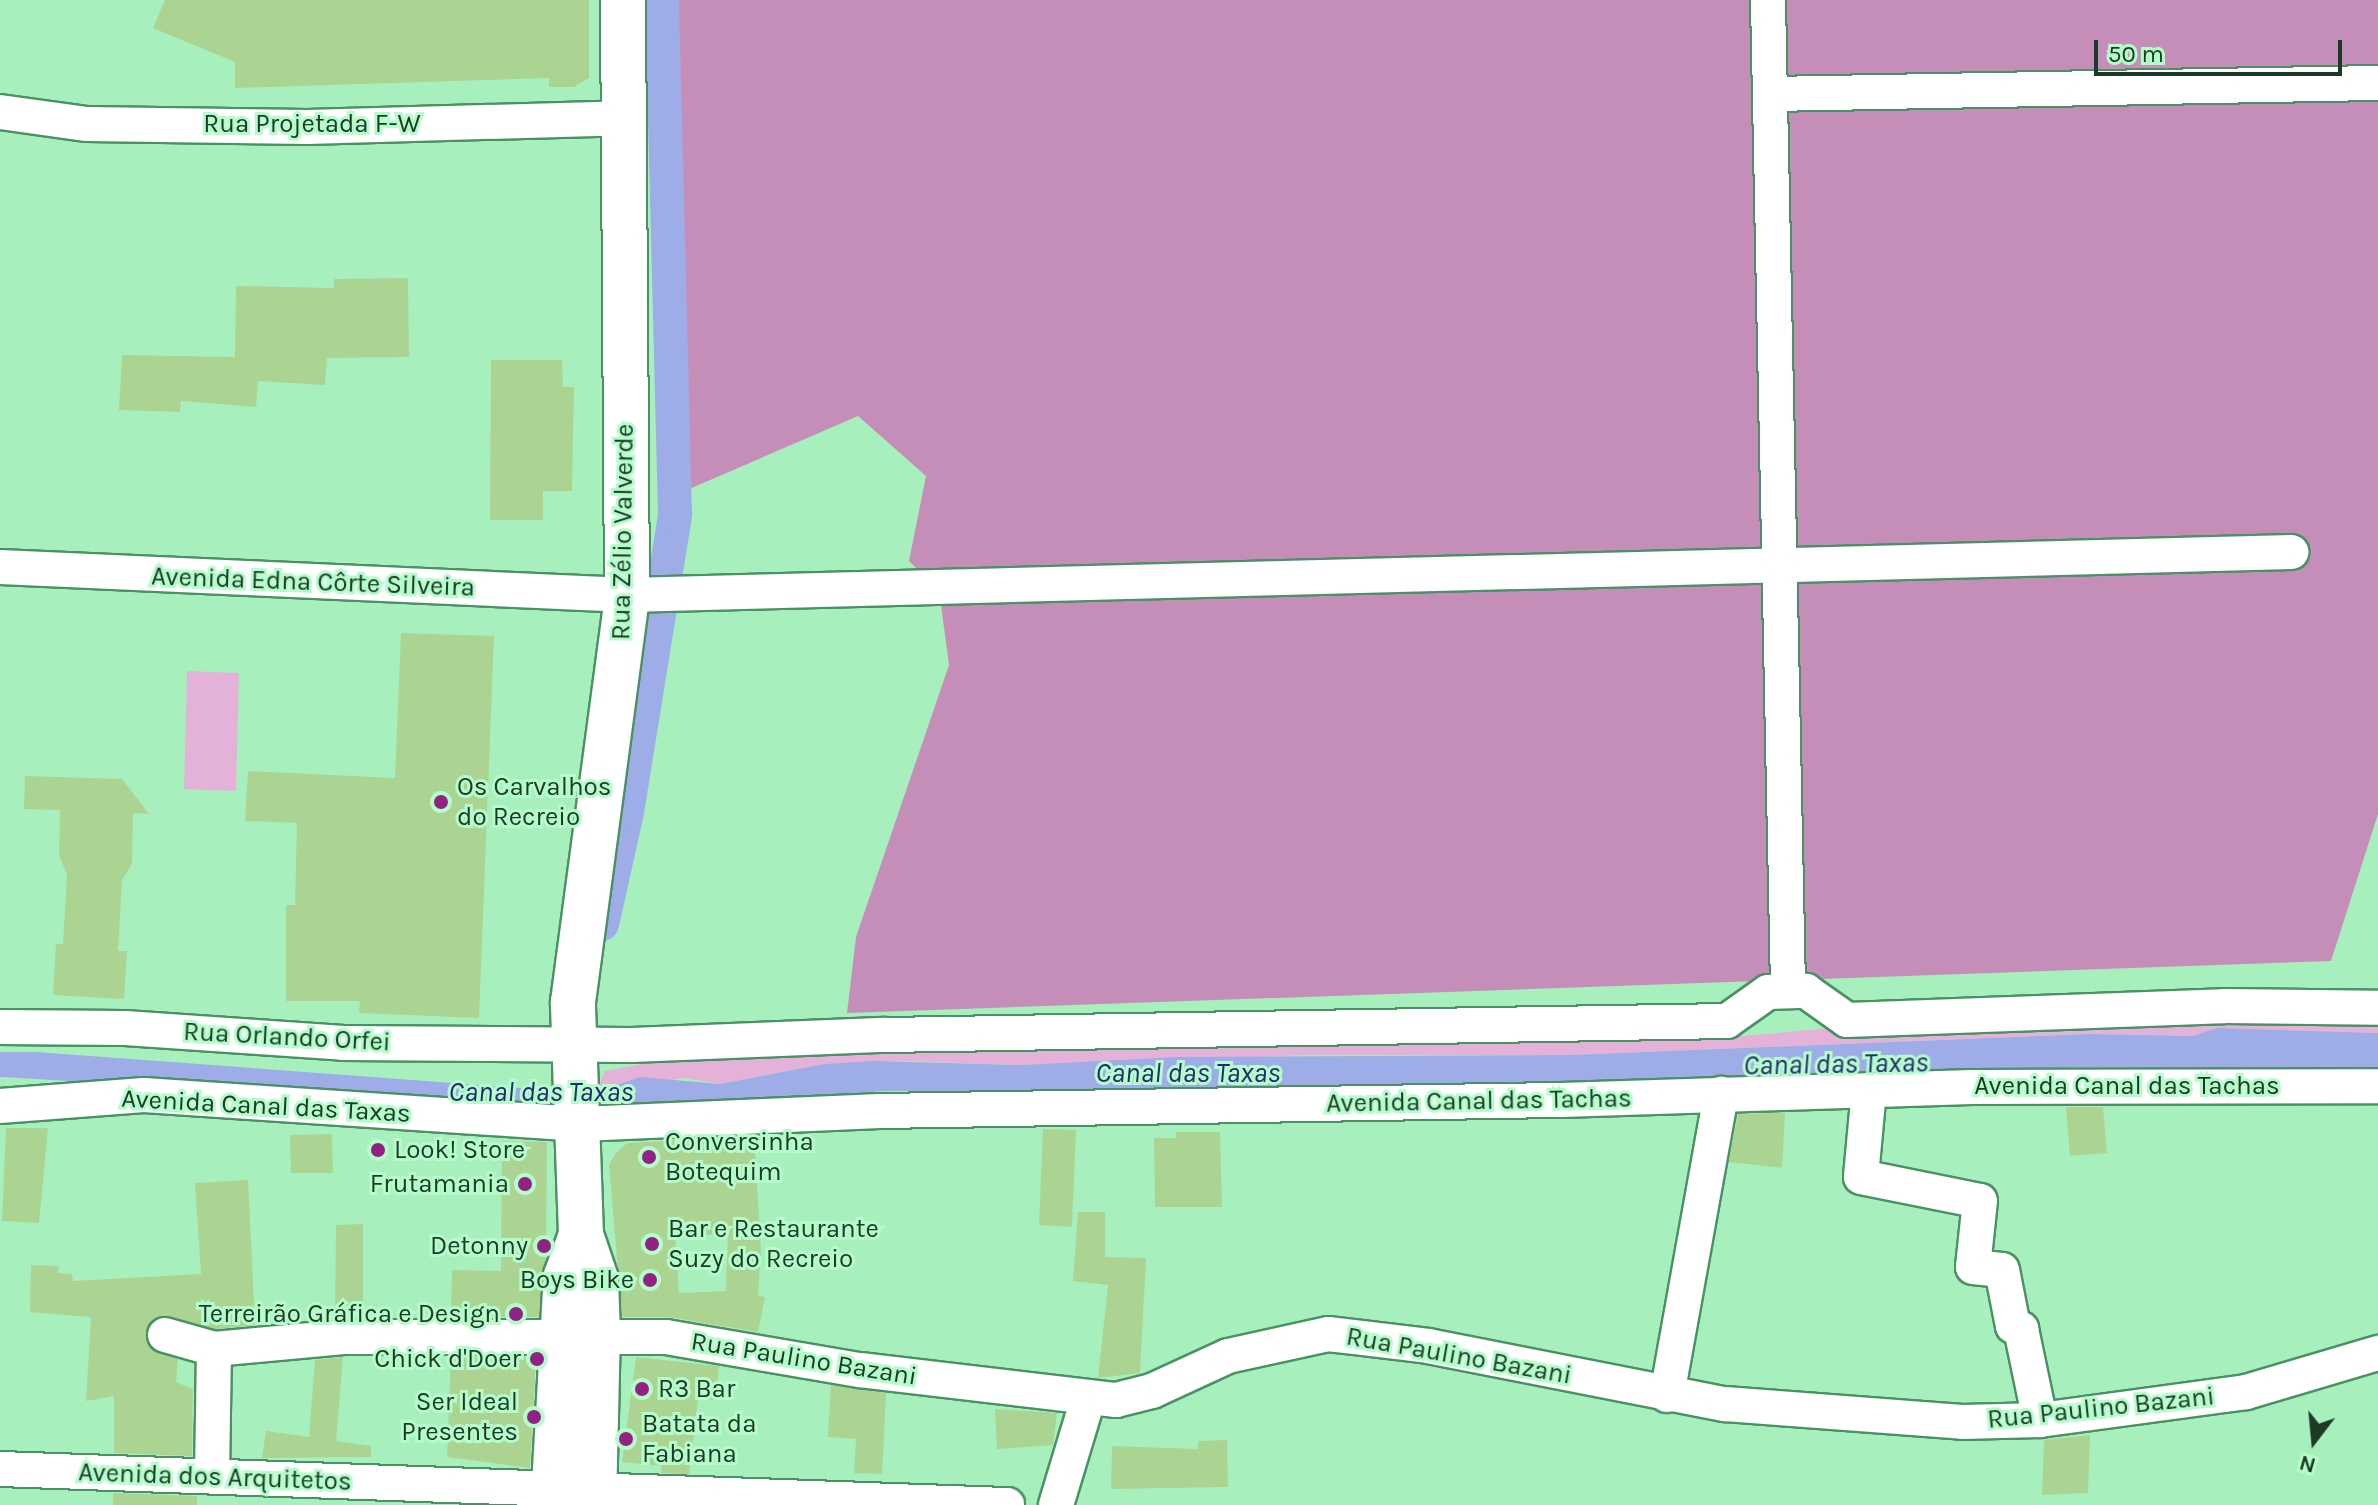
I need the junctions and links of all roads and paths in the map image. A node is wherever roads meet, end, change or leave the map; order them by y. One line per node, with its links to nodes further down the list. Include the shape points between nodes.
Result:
1 (623, 0): 6 (street, Rua Zélio Valverde)
2 (1768, 0): 4 (street)
3 (2378, 83): 4 (street)
4 (1770, 94): 8 (street)
5 (0, 112): 6 (street, Rua Projetada F-W, via 87,124 307,127)
6 (624, 118): 10 (street, Rua Zélio Valverde)
7 (2291, 552): 8 (street, Avenida Edna Côrte Silveira)
8 (1779, 565): 10 (street, Avenida Edna Côrte Silveira); 11 (street)
9 (0, 567): 10 (street, Avenida Edna Côrte Silveira)
10 (627, 595): 14 (street, Rua Zélio Valverde, via 576,965)
11 (1788, 991): 12 (street, via 1806,991 1847,1020 2225,1006); 14 (street, Rua Orlando Orfei, via 1768,992 1727,1021)
12 (2378, 1008)
13 (0, 1027): 14 (street, Rua Orlando Orfei, via 125,1028)
14 (575, 1051): 19 (street, Rua Zélio Valverde)
15 (2378, 1086): 16 (street, Avenida Canal das Tachas)
16 (1869, 1090): 17 (street, Avenida Canal das Tachas); 26 (street, via 1861,1177 1980,1201 1973,1267 2002,1270)
17 (1721, 1094): 19 (street, Avenida Canal das Tachas); 24 (street)
18 (0, 1106): 19 (street, Avenida Canal das Taxas, via 144,1095)
19 (580, 1119): 20 (street, Rua Zélio Valverde, via 581,1235 566,1276)
20 (580, 1334): 22 (street, Rua Paulino Bazani, via 343,1337); 25 (street, Rua Paulino Bazani, via 702,1341 860,1370); 29 (street)
21 (165, 1335): 22 (street, Rua Paulino Bazani)
22 (214, 1349): 28 (street)
23 (2378, 1353): 26 (street, Rua Paulino Bazani, via 2246,1392)
24 (1667, 1395): 25 (street, Rua Paulino Bazani, via 1428,1346 1328,1334 1228,1356 1134,1398); 26 (street, Rua Paulino Bazani, via 1885,1420)
25 (1088, 1399): 32 (street)
26 (2040, 1420)
27 (0, 1469): 28 (street, Avenida dos Arquitetos)
28 (212, 1476): 29 (street, Avenida dos Arquitetos)
29 (574, 1498): 30 (street, Avenida dos Arquitetos)
30 (953, 1504): 31 (street, Avenida dos Arquitetos)
31 (1007, 1505)
32 (1056, 1505)

